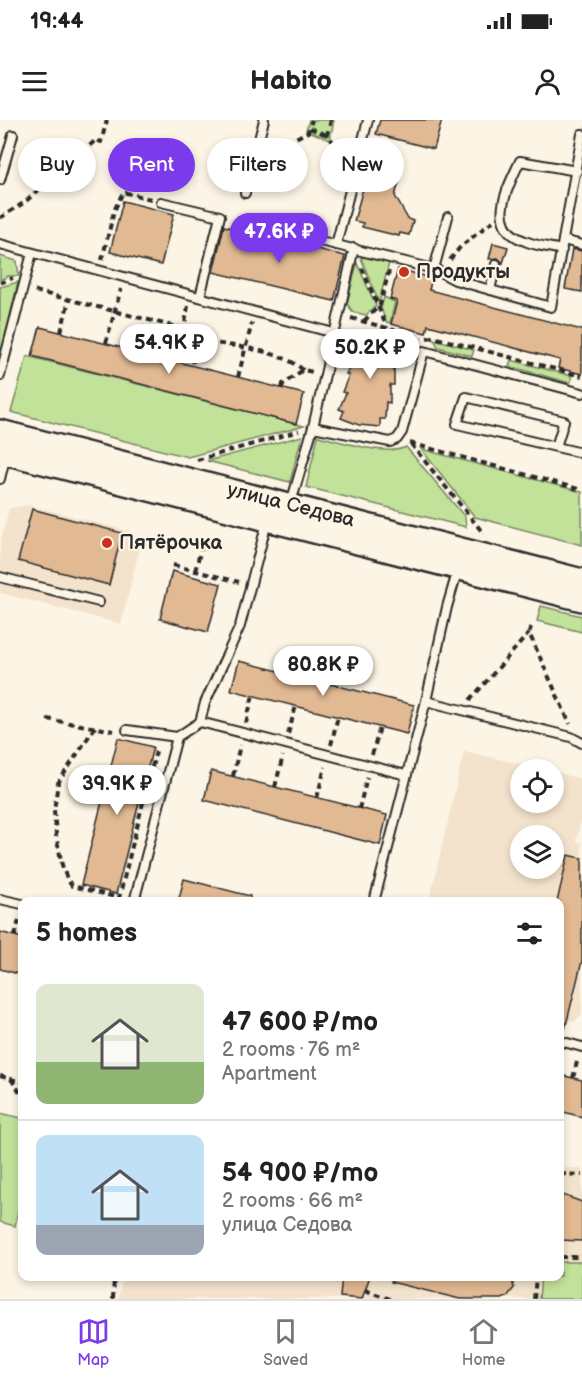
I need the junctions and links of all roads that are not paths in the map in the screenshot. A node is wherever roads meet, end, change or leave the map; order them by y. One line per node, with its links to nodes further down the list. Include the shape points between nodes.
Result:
1 (264, 120): 8 (lane)
2 (368, 120): 14 (lane)
3 (582, 134): 5 (lane)
4 (13, 135): 7 (lane)
5 (581, 144): 6 (lane)
6 (577, 171): 12 (lane); 17 (lane, via 520,161 502,207 508,230 525,242)
7 (0, 180)
8 (246, 193)
9 (161, 202): 22 (lane, via 220,216)
10 (448, 217): 20 (lane)
11 (296, 235): 14 (lane)
12 (564, 240): 15 (lane); 17 (lane)
13 (0, 244): 18 (lane)
14 (336, 245): 16 (lane)
15 (582, 245)
16 (354, 249): 20 (lane); 23 (lane)
17 (562, 250): 21 (lane, via 551,307)
18 (32, 253): 22 (lane); 24 (lane)
19 (496, 264): 21 (lane)
20 (438, 271): 21 (lane)
21 (490, 290)
22 (200, 297): 23 (lane)
23 (334, 333): 26 (lane)
24 (0, 376)
25 (582, 393): 26 (lane, via 424,351 397,439 390,442)
26 (310, 428): 31 (lane)
27 (4, 443): 30 (lane); 31 (main road, улица Седова)
28 (556, 447): 28 (lane, via 457,424 466,396 564,421); 29 (lane)
29 (582, 453)
30 (0, 479)
31 (279, 513): 32 (main road, улица Седова); 38 (lane, via 240,626)
32 (461, 559): 34 (main road, улица Седова); 35 (main road, улица Седова); 37 (lane)
33 (0, 577): 36 (lane)
34 (582, 580)
35 (582, 600)
36 (99, 602)
37 (426, 701): 41 (lane); 42 (lane)
38 (200, 722): 40 (lane); 42 (lane)
39 (127, 730): 40 (lane)
40 (177, 737): 43 (lane)
41 (582, 743)
42 (406, 775): 44 (lane)
43 (135, 897)
44 (375, 897)
45 (0, 899): 46 (lane)
46 (18, 904)
47 (564, 1042): 48 (lane)
48 (582, 1045)

